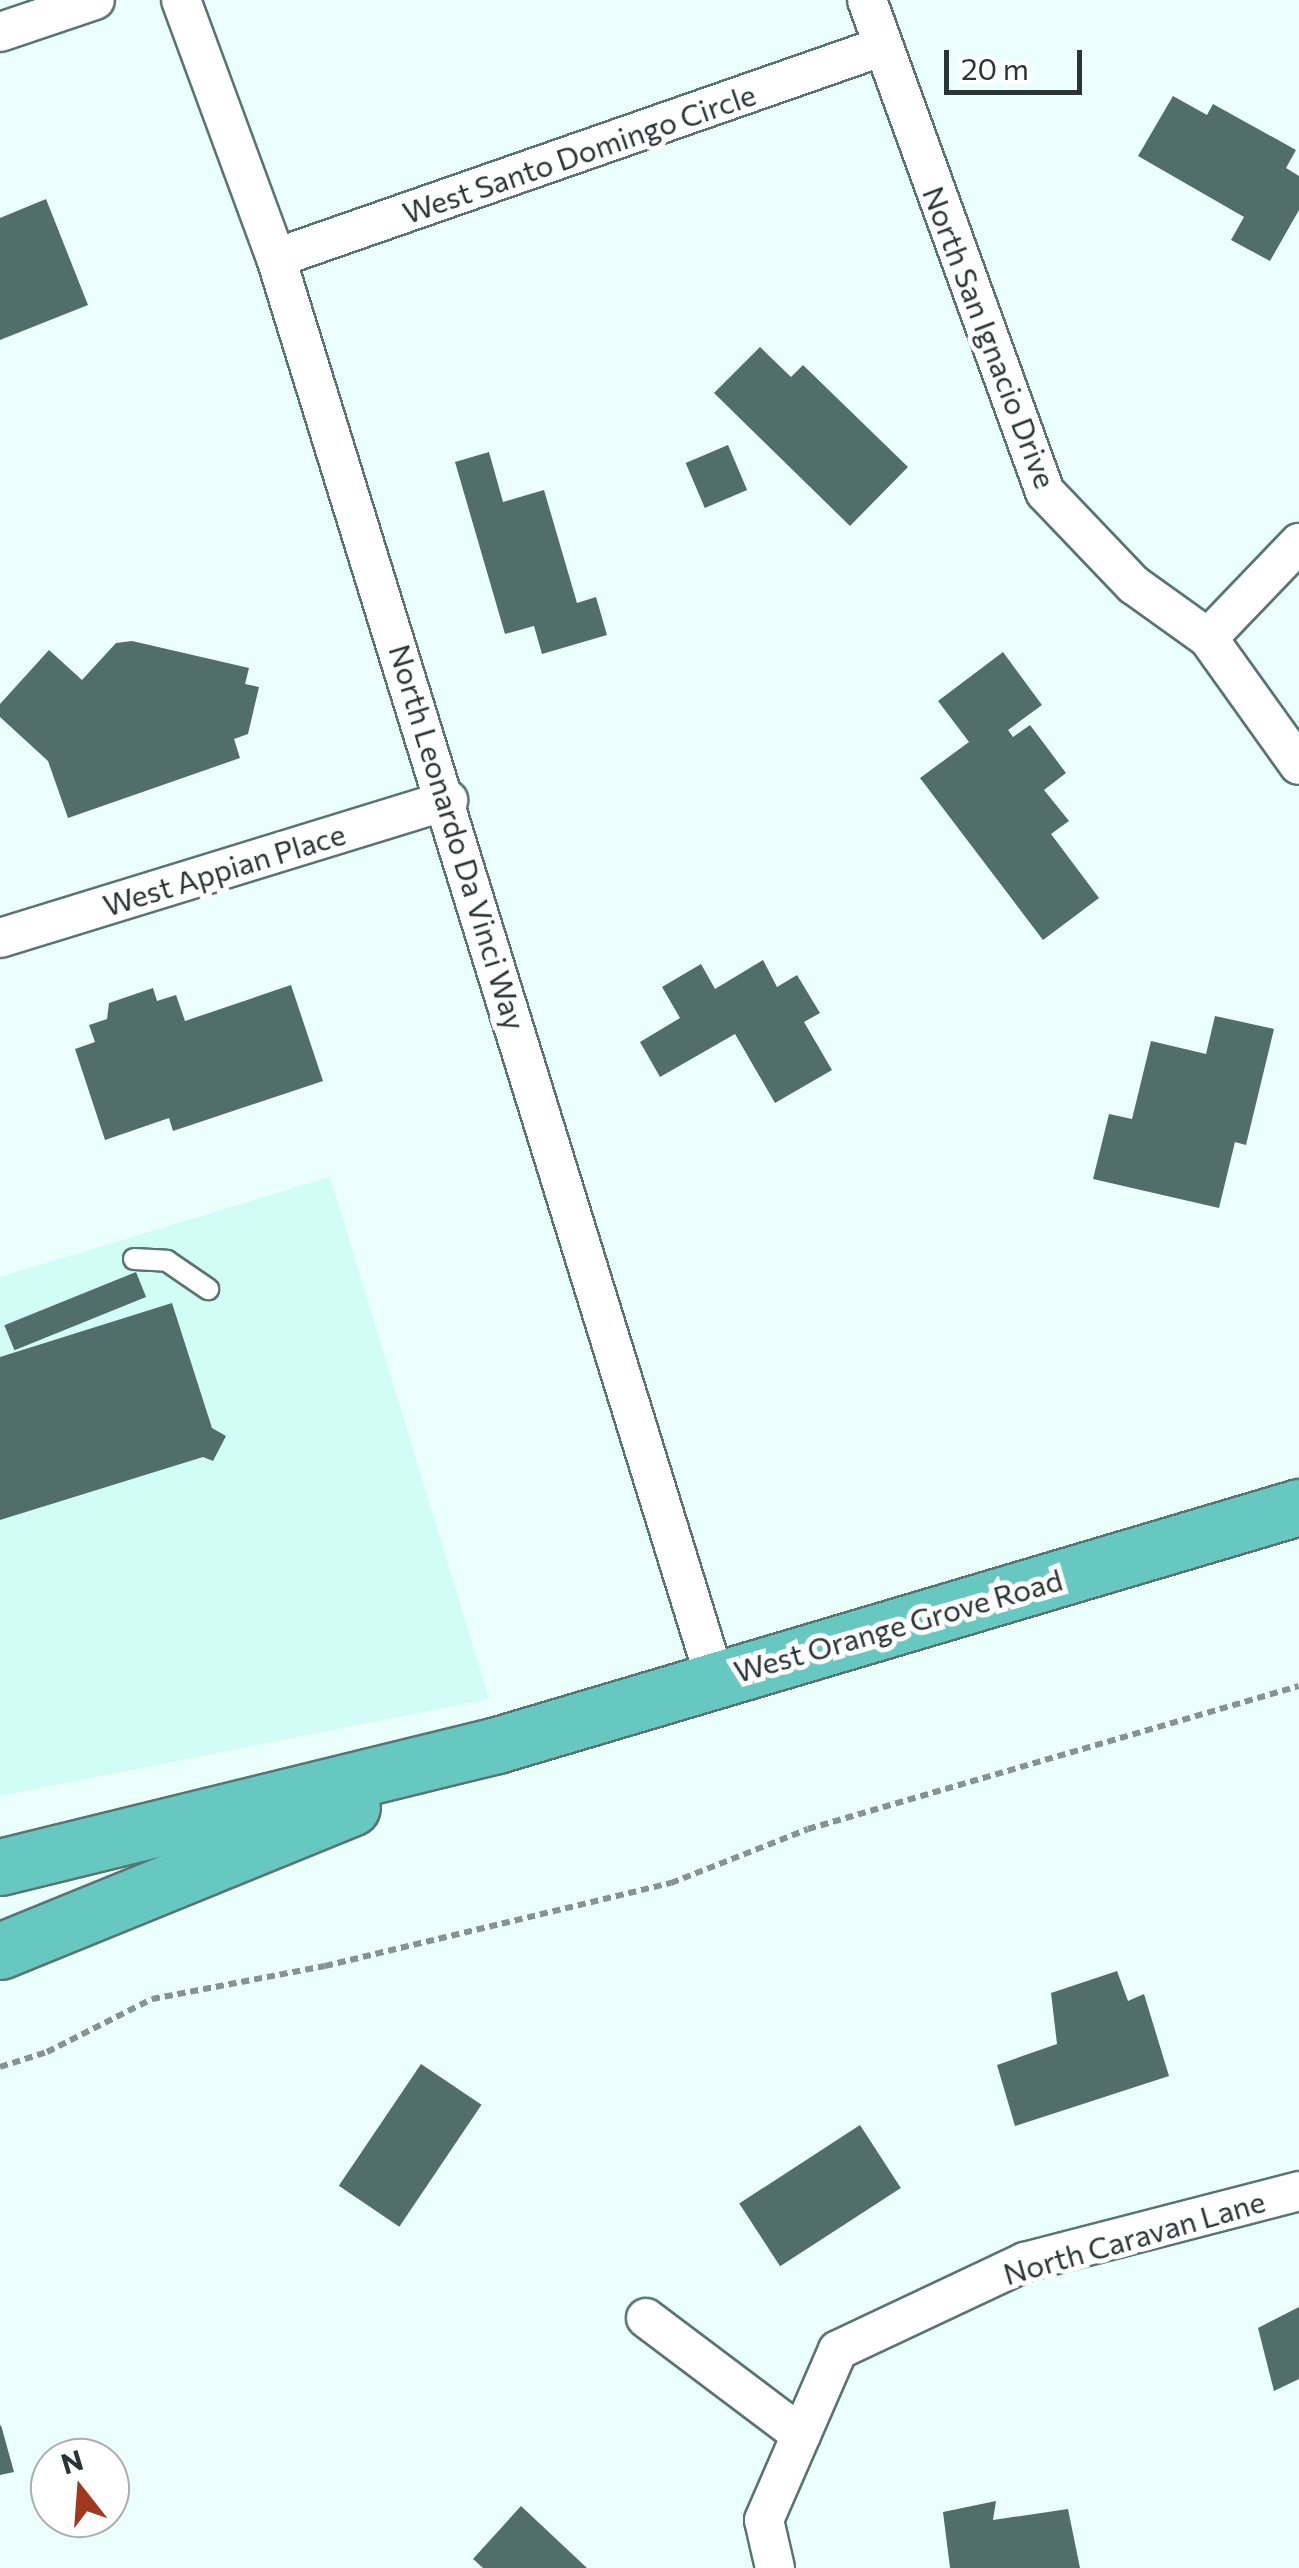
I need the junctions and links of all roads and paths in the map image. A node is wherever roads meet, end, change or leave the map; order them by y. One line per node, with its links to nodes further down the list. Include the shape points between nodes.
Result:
1 (95, 0): 4 (street)
2 (181, 0): 6 (street, North Leonardo Da Vinci Way)
3 (867, 0): 5 (street, North San Ignacio Drive)
4 (0, 32)
5 (881, 47): 6 (street, West Santo Domingo Circle); 8 (street, North San Ignacio Drive, via 1044,492 1134,585)
6 (276, 258): 10 (street, North Leonardo Da Vinci Way)
7 (1299, 543): 8 (street)
8 (1208, 638): 9 (street, North San Ignacio Drive)
9 (1299, 764)
10 (448, 800): 11 (street, West Appian Place); 15 (street, North Leonardo Da Vinci Way)
11 (0, 938)
12 (134, 1259): 13 (lane, via 178,1265)
13 (208, 1289)
14 (1299, 1507): 15 (main road, West Orange Grove Road)
15 (716, 1679): 17 (main road, West Orange Grove Road)
16 (1299, 1686): 20 (path, via 808,1828 671,1883 325,1966 152,1999)
17 (497, 1744): 18 (main road, West Orange Grove Road); 19 (main road, West Orange Grove Road, via 74,1926)
18 (0, 1866)
19 (0, 1951)
20 (0, 2068)
21 (1299, 2190): 23 (street, North Caravan Lane, via 1025,2262 838,2350)
22 (646, 2318): 23 (street)
23 (800, 2436): 24 (street, North Caravan Lane, via 764,2520)
24 (775, 2568)

